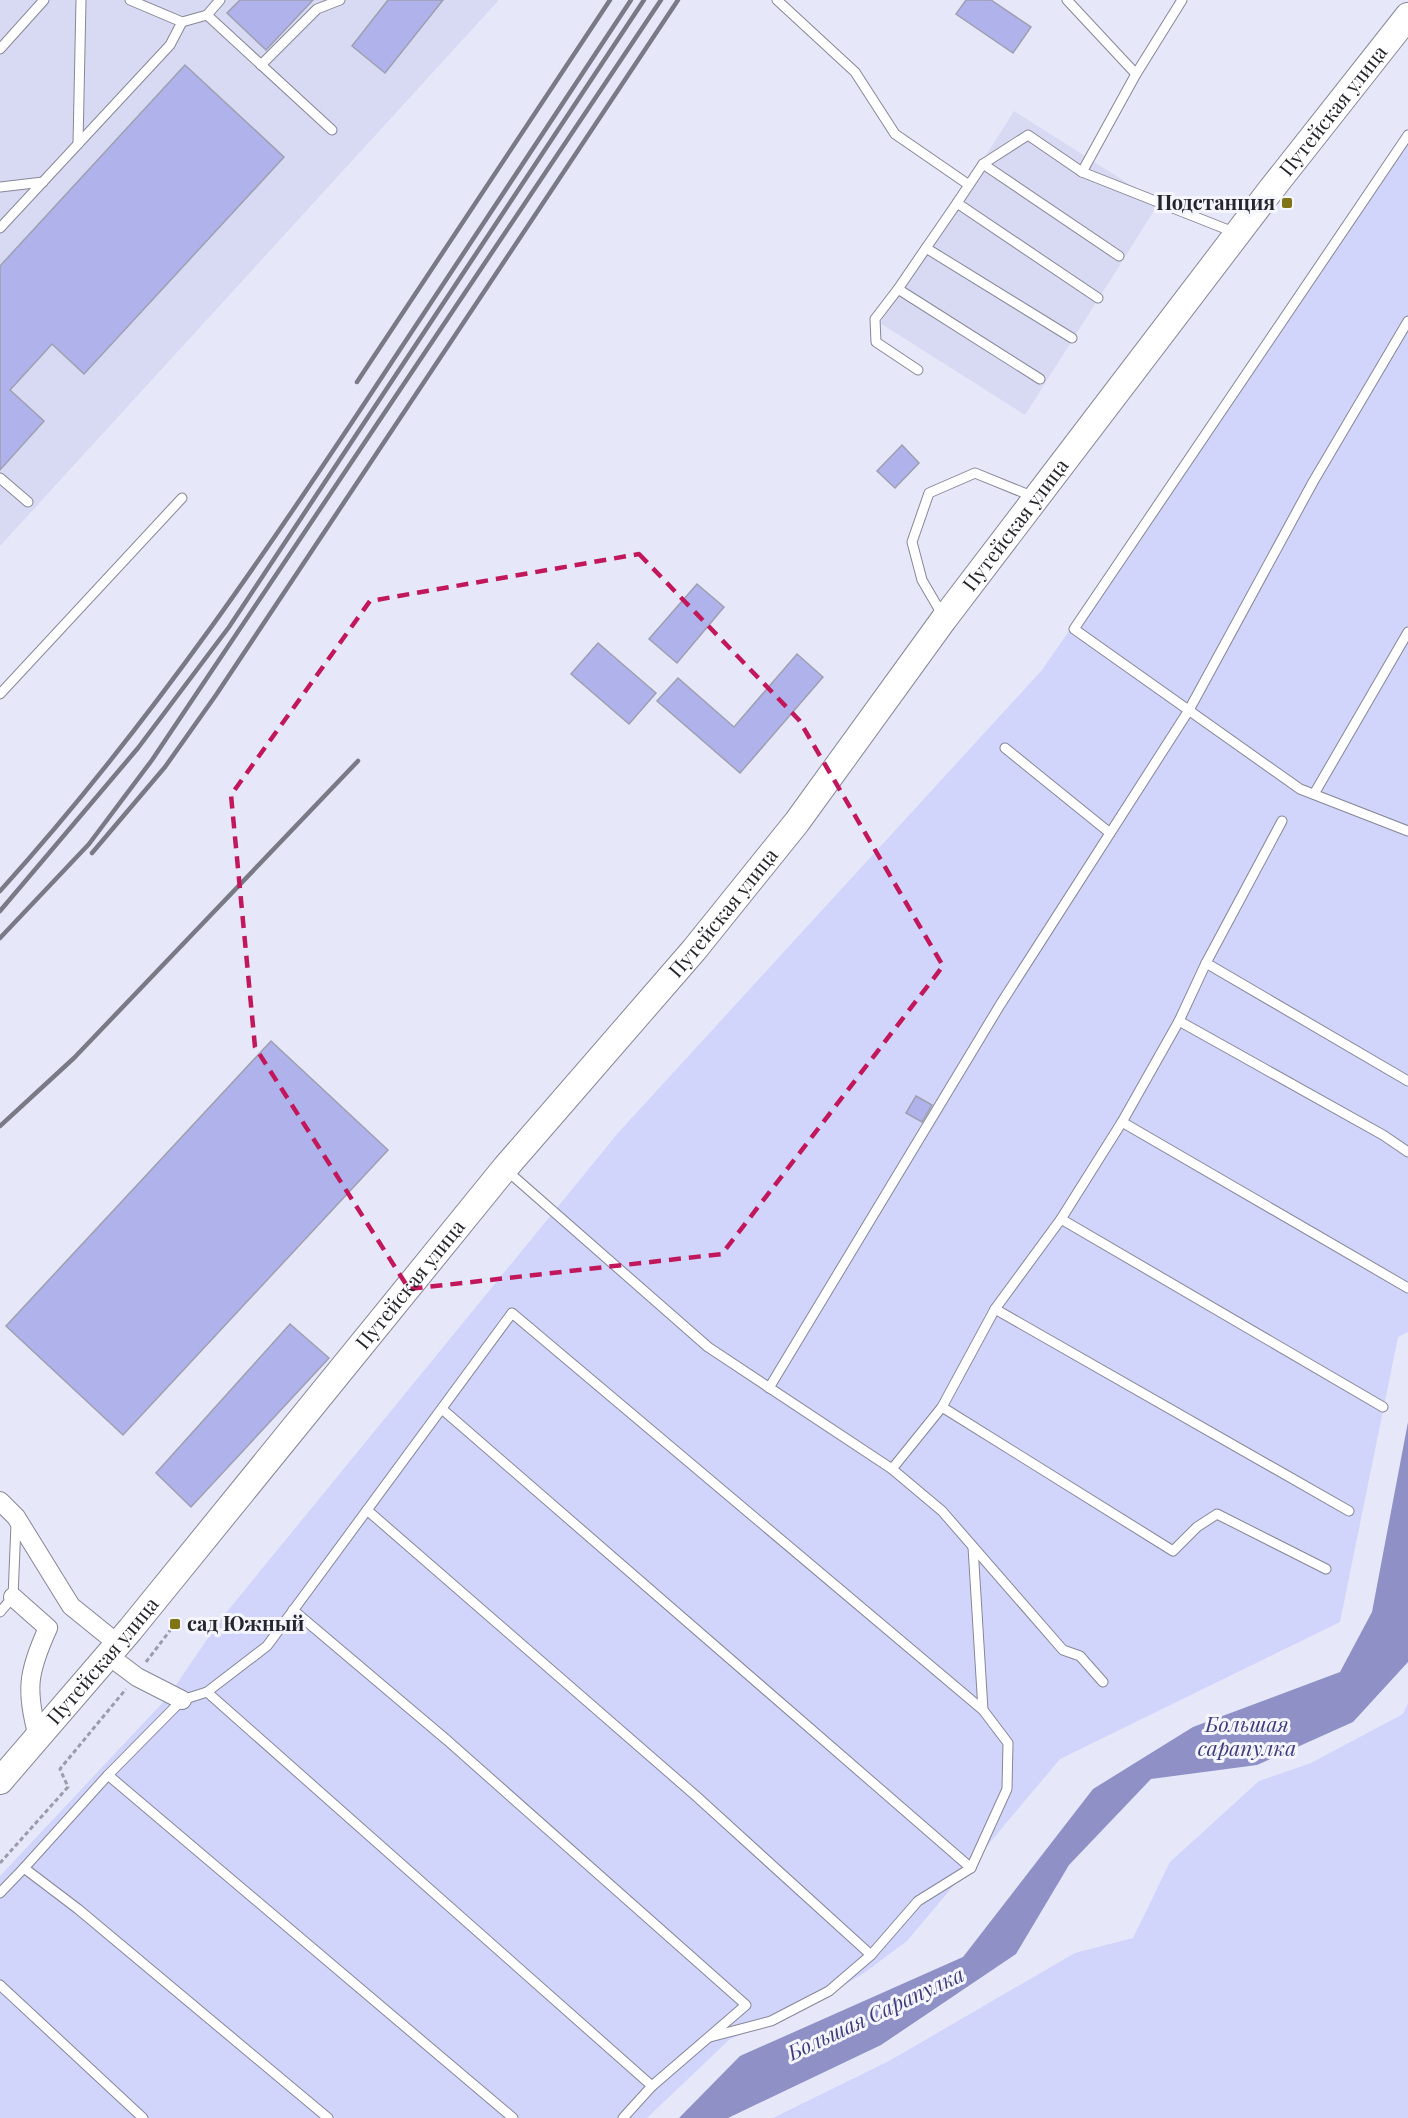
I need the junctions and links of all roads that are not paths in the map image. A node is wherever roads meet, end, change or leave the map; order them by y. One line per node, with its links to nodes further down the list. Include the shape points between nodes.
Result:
1 (44, 0): 12 (lane)
2 (81, 0): 17 (lane)
3 (130, 0): 11 (lane)
4 (220, 0): 9 (lane)
5 (340, 0): 13 (lane, via 317,9)
6 (777, 0): 21 (lane, via 855,72 895,134)
7 (1067, 0): 14 (lane)
8 (1182, 0): 14 (lane)
9 (207, 15): 11 (lane); 13 (lane)
10 (1408, 16): 25 (main road, Путейская улица)
11 (182, 22): 17 (lane, via 170,45)
12 (0, 49)
13 (261, 65): 15 (lane)
14 (1136, 74): 19 (lane)
15 (332, 130)
16 (1408, 135): 41 (lane, via 1074,630)
17 (78, 144): 20 (lane)
18 (982, 164): 19 (lane, via 1028,135); 21 (lane); 27 (lane)
19 (1082, 172): 25 (lane)
20 (42, 183): 22 (lane); 24 (lane)
21 (969, 185): 23 (lane)
22 (0, 187)
23 (957, 203): 26 (lane); 29 (lane)
24 (0, 228)
25 (1238, 234): 36 (main road, Путейская улица)
26 (926, 248): 28 (lane); 31 (lane)
27 (1119, 256)
28 (898, 289): 32 (lane, via 875,318 876,342); 33 (lane)
29 (1098, 298)
30 (1408, 321): 41 (lane, via 1313,482)
31 (1072, 338)
32 (918, 370)
33 (1040, 379)
34 (0, 478): 37 (lane)
35 (182, 498): 40 (lane)
36 (1036, 498): 38 (main road, Путейская улица); 38 (lane, via 975,473 929,493 912,542 922,580)
37 (28, 502)
38 (944, 619): 52 (main road, Путейская улица, via 797,822 694,950)
39 (1408, 632): 43 (lane)
40 (0, 694)
41 (1189, 710): 43 (lane, via 1300,789); 46 (lane)
42 (1005, 748): 46 (lane)
43 (1314, 794): 45 (lane)
44 (1282, 821): 47 (lane)
45 (1408, 831)
46 (1110, 833): 56 (lane, via 1000,1005)
47 (1206, 963): 48 (lane); 49 (lane)
48 (1179, 1021): 50 (lane); 51 (lane)
49 (1408, 1080)
50 (1122, 1122): 53 (lane); 54 (lane)
51 (1408, 1152)
52 (505, 1168): 56 (lane, via 708,1347); 72 (main road, Путейская улица)
53 (1060, 1220): 55 (lane); 58 (lane)
54 (1408, 1288)
55 (996, 1308): 57 (lane); 63 (lane)
56 (770, 1388): 60 (lane)
57 (942, 1407): 60 (lane); 66 (lane, via 1173,1551 1217,1514)
58 (1383, 1407)
59 (442, 1409): 62 (lane); 76 (lane, via 512,1313); 81 (lane)
60 (892, 1469): 65 (lane, via 942,1511)
61 (0, 1501): 64 (street)
62 (367, 1510): 69 (lane); 83 (lane, via 696,1796)
63 (1349, 1511)
64 (16, 1517): 67 (lane); 68 (street)
65 (973, 1547): 73 (lane, via 1063,1650 1080,1656); 76 (lane)
66 (1326, 1569)
67 (13, 1597): 70 (lane); 71 (street)
68 (71, 1606): 71 (street); 72 (street)
69 (293, 1610): 74 (lane, via 267,1646); 85 (lane, via 448,1741 746,2005)
70 (0, 1612)
71 (48, 1628): 77 (street, via 32,1664 29,1703)
72 (114, 1650): 75 (street, via 136,1677); 77 (main road, Путейская улица)
73 (1103, 1682)
74 (207, 1692): 75 (lane); 86 (lane)
75 (182, 1700): 78 (lane)
76 (983, 1710): 81 (lane, via 1008,1743 1007,1789)
77 (38, 1738): 79 (main road, Путейская улица)
78 (108, 1775): 80 (lane); 89 (lane)
79 (0, 1781)
80 (24, 1868): 82 (lane); 88 (lane)
81 (971, 1868): 83 (lane, via 918,1901)
82 (0, 1893)
83 (871, 1955): 85 (lane, via 830,1991 771,2021)
84 (0, 1985): 87 (lane)
85 (708, 2038): 86 (lane)
86 (652, 2086): 90 (lane)
87 (143, 2118)
88 (328, 2118)
89 (513, 2118)
90 (623, 2118)

